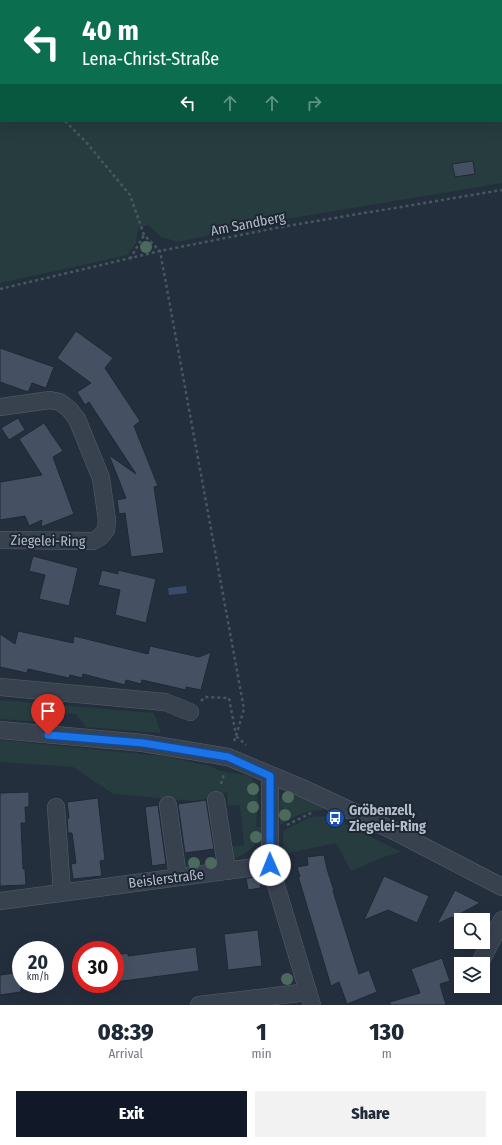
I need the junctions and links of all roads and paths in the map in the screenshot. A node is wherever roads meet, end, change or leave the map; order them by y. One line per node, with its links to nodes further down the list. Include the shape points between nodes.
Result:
1 (66, 122): 3 (path, via 130,195)
2 (502, 190): 4 (path, Am Sandberg, via 281,227)
3 (144, 235): 4 (path); 5 (path)
4 (160, 251): 5 (path, Am Sandberg); 10 (path, via 244,709 236,736 229,698 205,697)
5 (130, 259): 6 (path, Am Sandberg)
6 (0, 289)
7 (0, 407): 8 (street, Ziegelei-Ring, via 50,400 60,402 69,409 86,438 101,478 107,520 106,530 93,542)
8 (0, 540)
9 (0, 687): 10 (street, via 165,702)
10 (190, 712)
11 (0, 730): 12 (street, via 143,743 228,757)
12 (270, 776): 17 (street); 21 (street, via 392,830)
13 (216, 800): 19 (street)
14 (168, 805): 20 (street)
15 (56, 807): 22 (street)
16 (316, 812): 17 (path)
17 (270, 836): 18 (street)
18 (270, 865): 19 (street, Beislerstraße); 26 (street)
19 (227, 871): 20 (street, Beislerstraße)
20 (178, 877): 22 (street, Beislerstraße)
21 (502, 887)
22 (62, 892): 23 (street, Beislerstraße)
23 (0, 901)
24 (502, 920): 25 (street)
25 (483, 957)
26 (310, 998): 27 (street)
27 (199, 1005)

